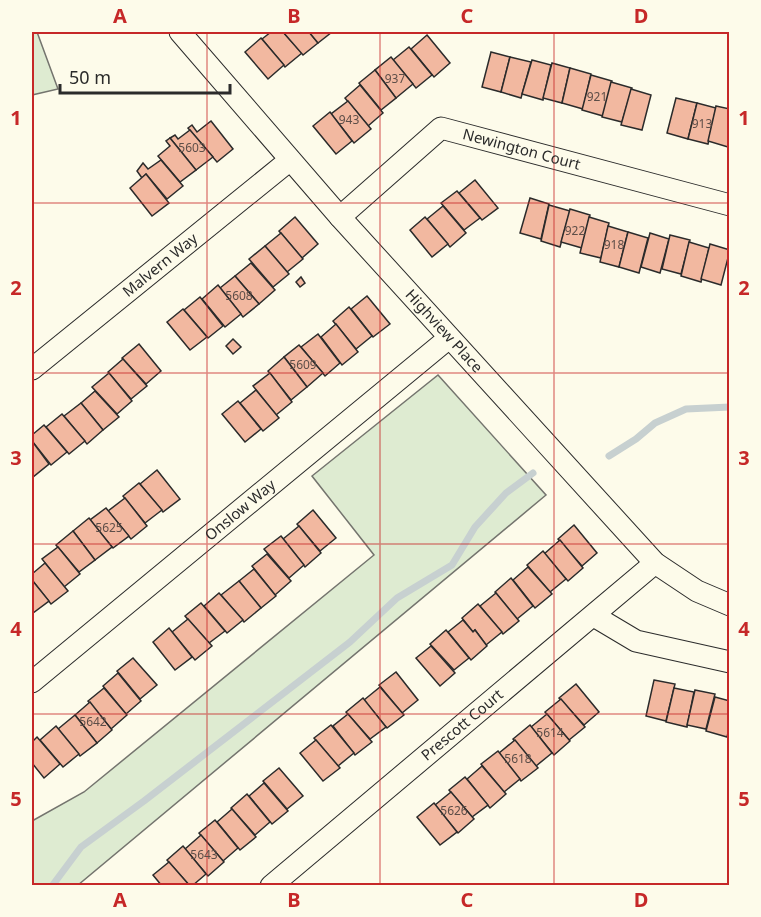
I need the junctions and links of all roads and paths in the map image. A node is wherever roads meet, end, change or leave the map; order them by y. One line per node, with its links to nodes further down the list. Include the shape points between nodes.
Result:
1 (180, 32): 2 (street, Highview Place)
2 (290, 160): 4 (street, Highview Place); 6 (street, Malvern Way)
3 (729, 205): 4 (street, Newington Court, via 441,128)
4 (340, 217): 5 (street, Highview Place)
5 (449, 338): 7 (street, Highview Place); 11 (street, Onslow Way)
6 (32, 369)
7 (655, 563): 8 (street, Highview Place, via 697,591); 9 (street, Prescott Court)
8 (729, 605)
9 (594, 616): 10 (street, via 636,640); 12 (street, Prescott Court)
10 (729, 662)
11 (32, 682)
12 (271, 885)

